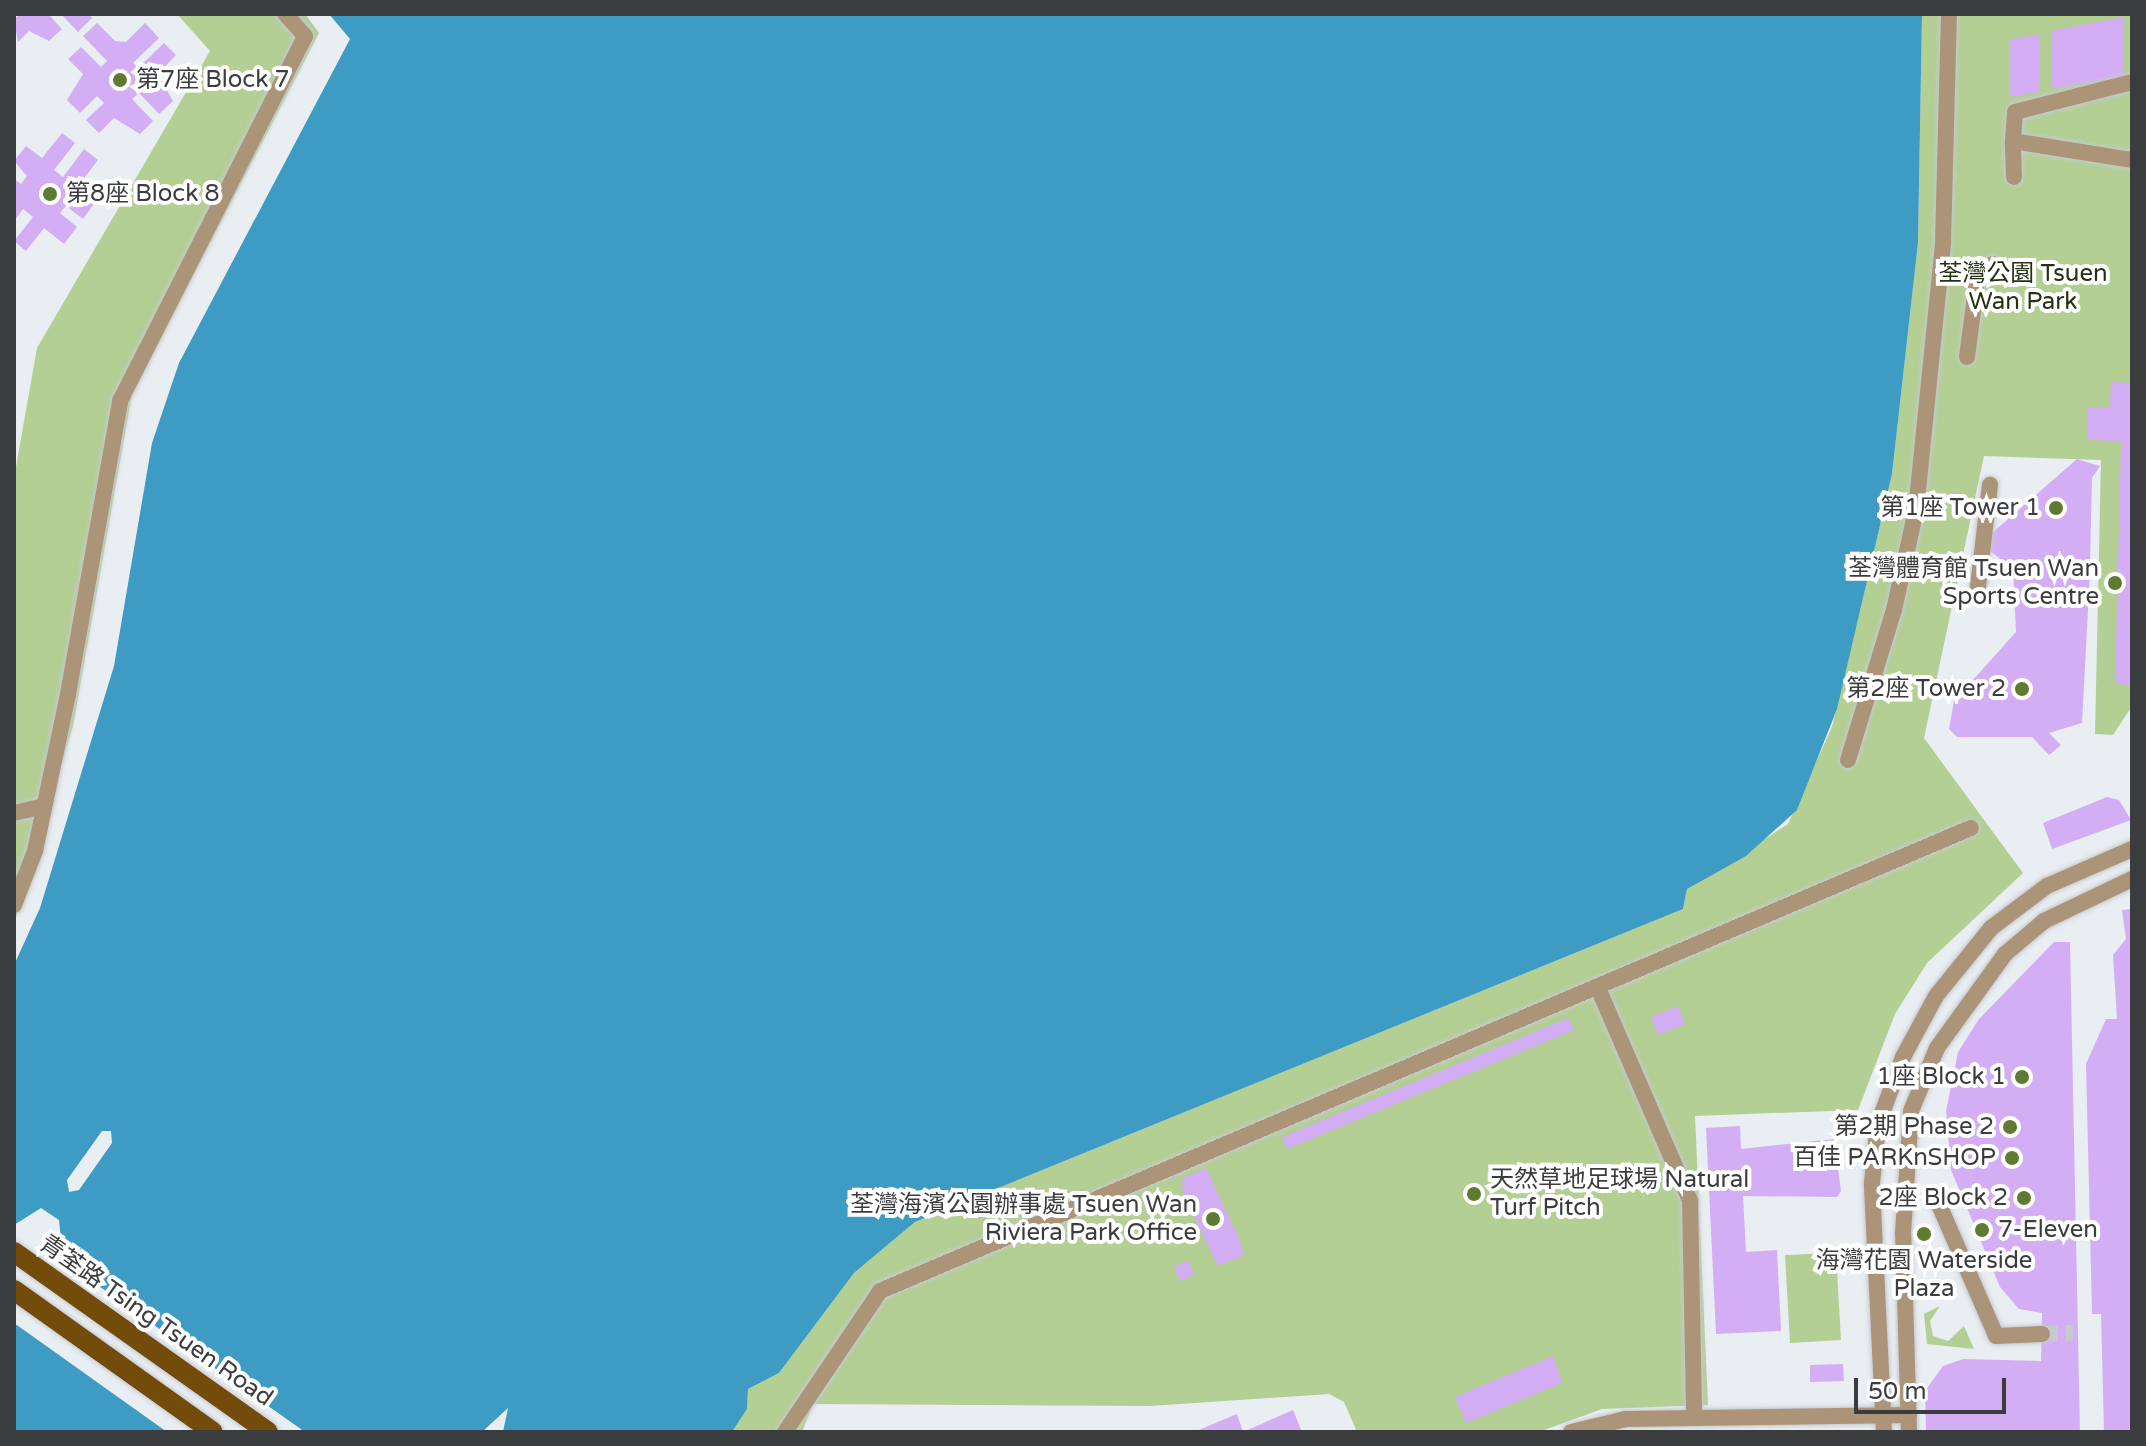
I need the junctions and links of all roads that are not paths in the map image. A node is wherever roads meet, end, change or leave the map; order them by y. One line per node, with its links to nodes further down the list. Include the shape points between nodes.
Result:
1 (285, 14): 12 (street, via 305,36 120,401)
2 (1949, 14): 11 (street, via 1943,242 1916,510 1894,610)
3 (2132, 82): 4 (street, via 2015,112)
4 (2013, 141): 5 (street); 6 (street)
5 (2132, 160)
6 (2014, 177)
7 (1993, 264): 8 (street, via 1978,272)
8 (1967, 357)
9 (1990, 485): 10 (street)
10 (1978, 587)
11 (1848, 760)
12 (44, 806): 13 (street); 17 (street)
13 (14, 813)
14 (1971, 828): 18 (street)
15 (2132, 849): 24 (street, via 2047,886 1991,928 1936,996 1903,1057 1878,1124 1872,1183)
16 (2132, 879): 25 (street, via 2044,921 2005,954 1937,1048 1911,1111)
17 (14, 905)
18 (1598, 988): 23 (street, via 1690,1201); 28 (street, via 880,1291)
19 (1937, 1200): 22 (street, via 1996,1336)
20 (14, 1252): 27 (main road, 青荃路 Tsing Tsuen Road)
21 (14, 1290): 26 (main road)
22 (2042, 1334)
23 (1694, 1416): 24 (street); 29 (street, via 1626,1419)
24 (1884, 1424): 25 (street)
25 (1909, 1424)
26 (213, 1432)
27 (268, 1432)
28 (785, 1432)
29 (1571, 1432)

